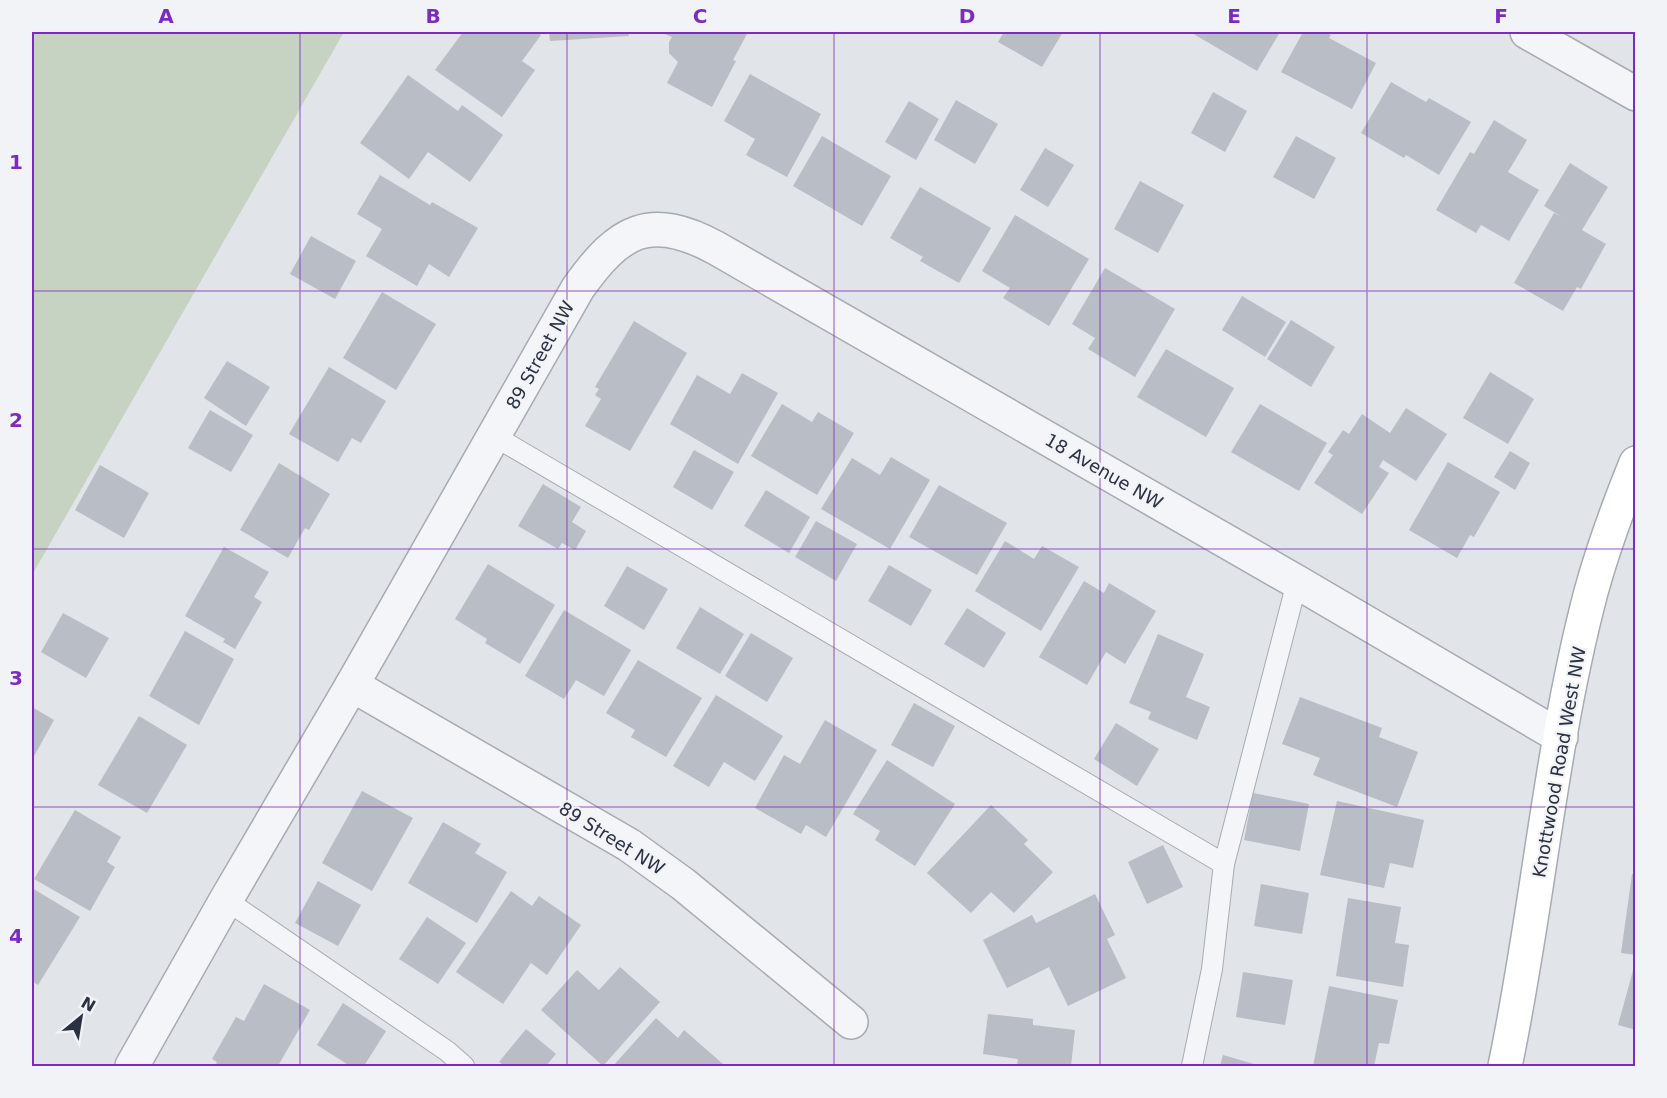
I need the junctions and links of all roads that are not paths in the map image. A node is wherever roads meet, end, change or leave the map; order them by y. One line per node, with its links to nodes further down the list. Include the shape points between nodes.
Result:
1 (1527, 32): 2 (street)
2 (1635, 94)
3 (640, 231): 4 (street, 89 Street NW, via 595,264); 6 (street, 18 Avenue NW, via 673,230 706,242)
4 (494, 436): 7 (street, 89 Street NW); 9 (lane)
5 (1635, 463): 8 (street, Knottwood Road West NW, via 1591,592)
6 (1297, 582): 8 (street, 18 Avenue NW); 9 (lane)
7 (352, 685): 10 (street, 89 Street NW); 11 (street, 89 Street NW, via 629,845)
8 (1561, 737): 15 (street, Knottwood Road West NW)
9 (1224, 864): 14 (lane, via 1212,969)
10 (226, 900): 12 (street, 89 Street NW); 13 (lane)
11 (850, 1022)
12 (132, 1066)
13 (464, 1066)
14 (1192, 1066)
15 (1505, 1066)

